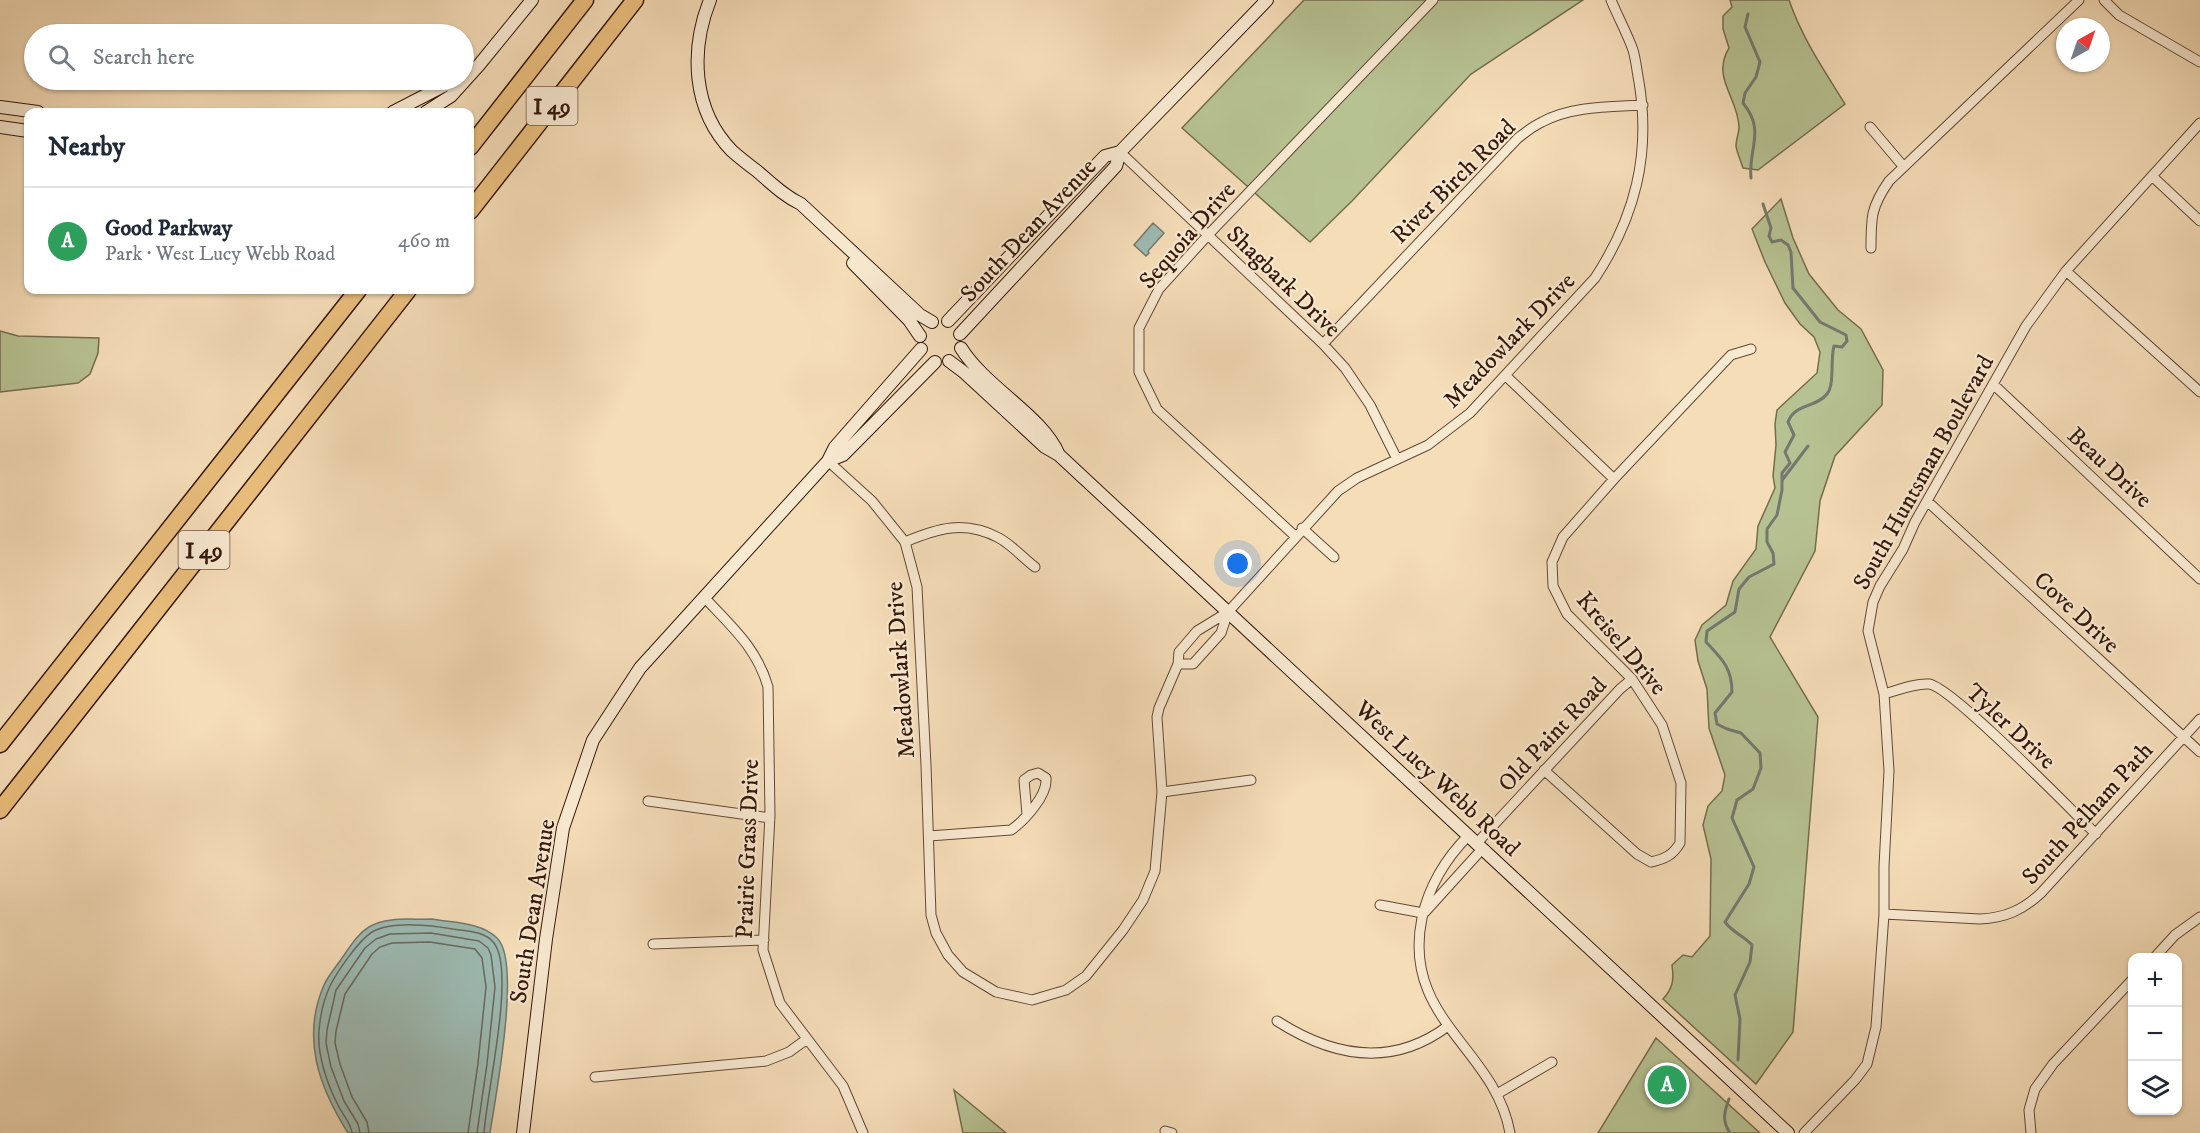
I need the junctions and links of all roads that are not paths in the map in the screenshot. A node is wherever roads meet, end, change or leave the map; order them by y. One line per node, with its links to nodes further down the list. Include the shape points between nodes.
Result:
1 (532, 0): 11 (street)
2 (585, 0): 25 (highway, I 49)
3 (635, 0): 30 (highway, I 49)
4 (710, 0): 29 (street, via 699,35 697,71 705,107 732,151)
5 (1267, 0): 26 (street, South Dean Avenue)
6 (1433, 0): 32 (street, Sequoia Drive)
7 (1611, 0): 16 (street, Meadowlark Drive, via 1634,52)
8 (2079, 0): 27 (street)
9 (2104, 0): 10 (street, via 2119,15)
10 (2200, 62)
11 (479, 65): 12 (street); 13 (street)
12 (474, 68)
13 (474, 71)
14 (436, 90): 18 (street)
15 (456, 90): 19 (street)
16 (1643, 105): 41 (street, River Birch Road, via 1563,114 1541,122 1518,138); 47 (street, Meadowlark Drive, via 1641,169 1611,254 1595,278)
17 (0, 107): 20 (street)
18 (401, 108)
19 (432, 108)
20 (24, 110)
21 (2200, 123): 28 (street, South Huntsman Boulevard)
22 (0, 127): 24 (street)
23 (1870, 127): 27 (street)
24 (24, 130)
25 (474, 142)
26 (1120, 152): 32 (street, Shagbark Drive); 37 (street, South Dean Avenue, via 1105,156); 39 (street, South Dean Avenue, via 1116,166)
27 (1903, 166): 33 (street, via 1876,200)
28 (2152, 176): 31 (street); 34 (street, South Huntsman Boulevard)
29 (789, 199): 38 (street, via 801,204); 40 (street, via 909,319)
30 (474, 206)
31 (2200, 221)
32 (1208, 235): 41 (street, Shagbark Drive); 56 (street, Sequoia Drive, via 1159,289 1139,328 1138,372 1157,409)
33 (1871, 248)
34 (2066, 271): 48 (street, South Huntsman Boulevard, via 2026,326); 49 (street)
35 (355, 294): 68 (highway, I 49)
36 (405, 294): 74 (highway, I 49)
37 (948, 321): 38 (street); 39 (street)
38 (932, 322): 40 (street)
39 (960, 334): 42 (street)
40 (920, 336): 43 (street)
41 (1323, 344): 51 (street, Shagbark Drive, via 1370,405)
42 (961, 348): 45 (street); 50 (street, West Lucy Webb Road, via 978,370 1053,440)
43 (921, 349): 46 (street); 52 (street, South Dean Avenue, via 835,447)
44 (1750, 349): 53 (street, Kreisel Drive, via 1731,356)
45 (949, 361): 46 (street); 50 (street, West Lucy Webb Road, via 1045,447)
46 (934, 362): 52 (street, South Dean Avenue, via 843,455)
47 (1506, 376): 51 (street, Meadowlark Drive, via 1450,429 1428,445); 53 (street)
48 (1993, 384): 54 (street, South Huntsman Boulevard); 60 (street, Beau Drive)
49 (2200, 392)
50 (1059, 455): 62 (street, West Lucy Webb Road)
51 (1397, 459): 55 (street, Meadowlark Drive, via 1338,491)
52 (828, 461): 57 (street, Meadowlark Drive, via 872,501); 61 (street, South Dean Avenue)
53 (1614, 479): 64 (street, Kreisel Drive, via 1563,537 1552,562 1553,586 1567,614)
54 (1927, 501): 65 (street, South Huntsman Boulevard, via 1904,549 1880,586 1869,616 1868,631); 67 (street, Cove Drive)
55 (1302, 528): 56 (street, Meadowlark Drive); 58 (street)
56 (1295, 536): 62 (street, Meadowlark Drive)
57 (905, 542): 59 (street, via 934,530 973,529 999,538); 78 (street, Meadowlark Drive, via 917,587)
58 (1334, 557)
59 (1035, 567)
60 (2200, 579)
61 (705, 597): 76 (street, Prairie Grass Drive, via 752,649 763,669 768,687); 94 (street, South Dean Avenue, via 640,668 593,740 570,806 546,939)
62 (1228, 612): 63 (street, Meadowlark Drive, via 1197,631 1179,652); 63 (street, via 1221,633 1193,664); 79 (street, West Lucy Webb Road)
63 (1178, 664): 72 (street, Meadowlark Drive, via 1157,717)
64 (1632, 679): 70 (street, Old Paint Road); 70 (street, Kreisel Drive, via 1662,725 1681,783 1680,843 1676,852 1651,862 1637,854)
65 (1884, 694): 77 (street, Tyler Drive, via 1930,684 1943,691 1969,711); 82 (street, South Huntsman Boulevard, via 1889,771)
66 (2200, 719): 67 (street, South Pelham Path)
67 (2183, 737): 69 (street, Cove Drive); 77 (street, South Pelham Path)
68 (0, 744)
69 (2200, 752)
70 (1544, 770): 79 (street, Old Paint Road)
71 (1251, 780): 72 (street)
72 (1162, 792): 78 (street, Meadowlark Drive, via 1155,871 1143,900 1086,976 1066,990 1044,998 1032,1000 996,992 963,972 948,955 931,915)
73 (648, 801): 76 (street)
74 (0, 810)
75 (1027, 814): 78 (street, via 1011,830)
76 (770, 818): 84 (street, Prairie Grass Drive)
77 (2096, 834): 82 (street, South Pelham Path, via 2037,898 2008,915 1980,919)
78 (929, 836)
79 (1476, 842): 81 (street, Old Paint Road); 81 (street, Old Paint Road, via 1448,860); 97 (street, West Lucy Webb Road)
80 (1380, 905): 81 (street)
81 (1423, 913): 89 (street, Old Paint Road, via 1418,936 1421,971 1431,1000)
82 (1884, 914): 98 (street, South Huntsman Boulevard, via 1876,1027 1867,1064)
83 (2200, 917): 86 (street)
84 (764, 940): 85 (street); 90 (street, Prairie Grass Drive, via 763,950 780,1003)
85 (652, 944)
86 (2158, 953)
87 (2128, 985): 99 (street, via 2053,1065 2036,1089 2030,1110)
88 (1277, 1022): 89 (street, via 1314,1042 1369,1054 1407,1049)
89 (1448, 1026): 93 (street, Old Paint Road)
90 (807, 1039): 92 (street, via 766,1061); 95 (street, Prairie Grass Drive, via 843,1086)
91 (1552, 1062): 93 (street)
92 (595, 1077)
93 (1497, 1094): 96 (street, Old Paint Road)
94 (523, 1133)
95 (863, 1133)
96 (1510, 1133)
97 (1788, 1133)
98 (1804, 1133)
99 (2031, 1133)

